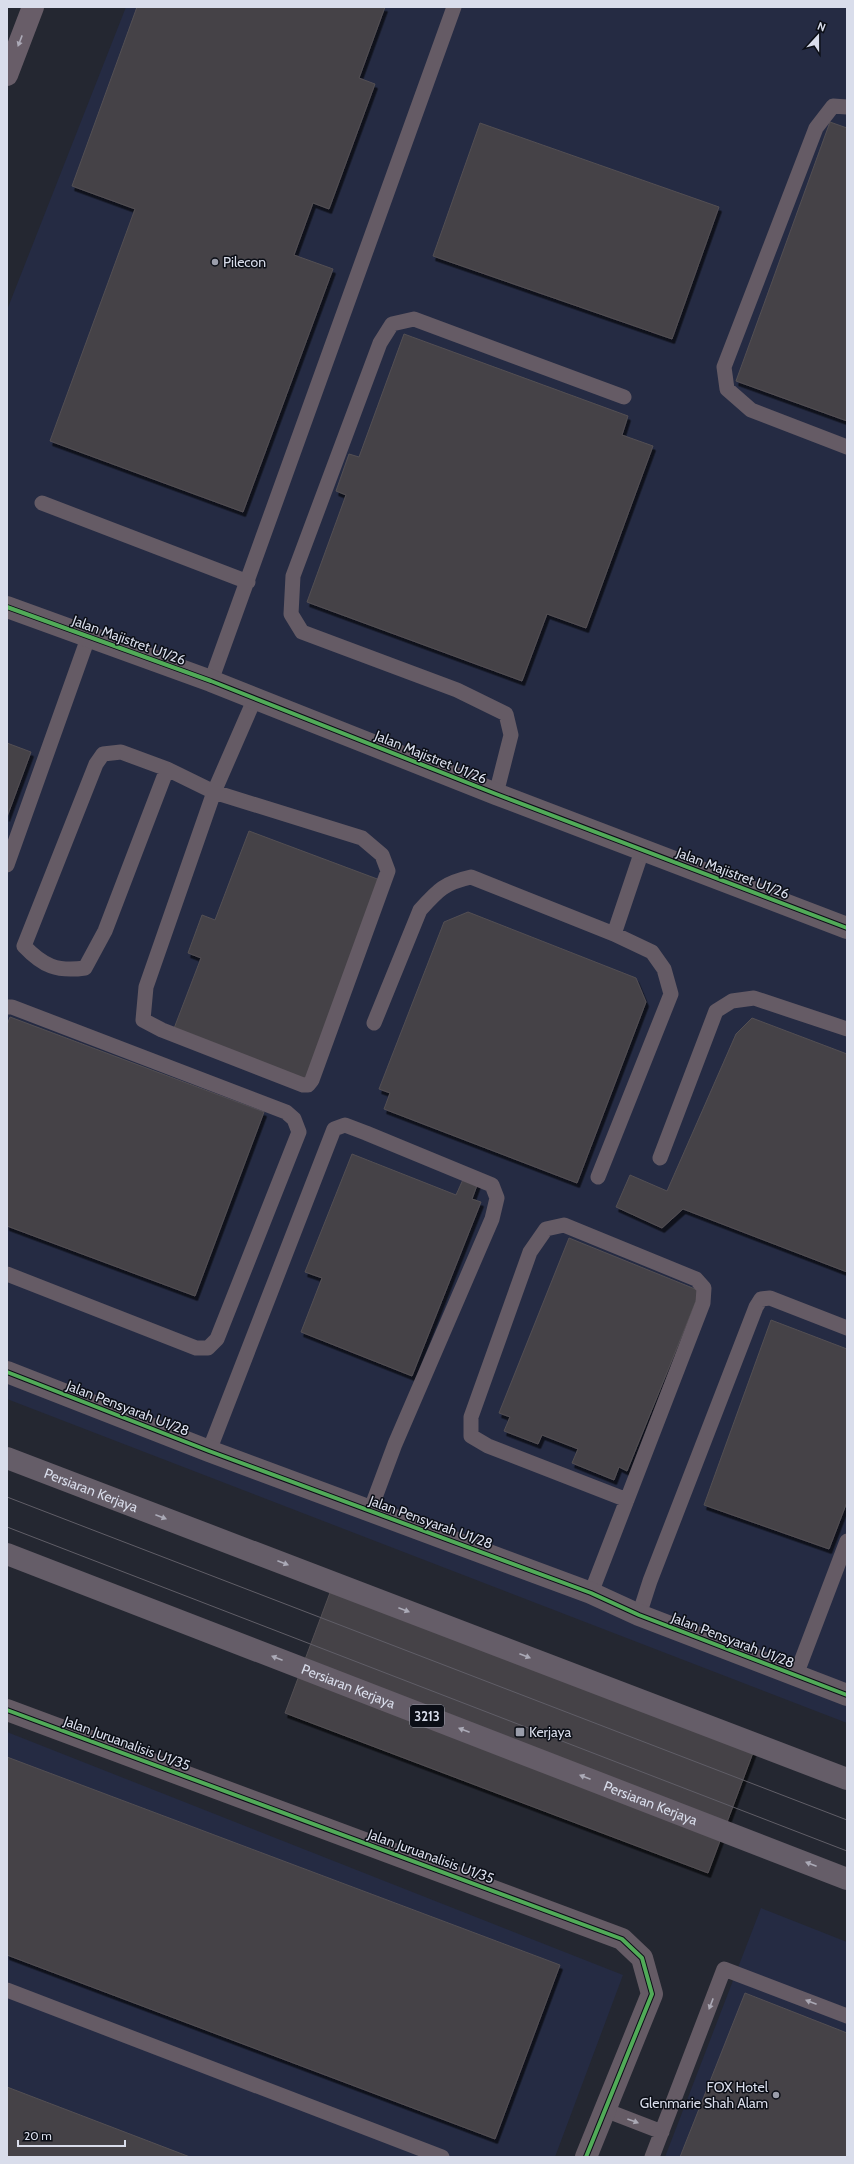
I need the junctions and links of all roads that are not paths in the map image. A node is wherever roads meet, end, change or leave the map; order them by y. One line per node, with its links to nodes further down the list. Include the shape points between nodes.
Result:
1 (33, 7): 3 (street, one-way to 3)
2 (454, 7): 8 (lane)
3 (7, 75)
4 (847, 107): 6 (lane, via 833,106 816,128 724,366 727,389 751,410)
5 (624, 397): 15 (lane, via 414,319 392,324 380,343 293,576 291,614 302,632 457,690 506,714 511,735)
6 (847, 448)
7 (42, 503): 8 (lane)
8 (248, 582): 11 (lane)
9 (7, 607): 10 (street, Jalan Majistret U1/26)
10 (88, 638): 11 (street, Jalan Majistret U1/26); 17 (lane)
11 (211, 681): 12 (street, Jalan Majistret U1/26)
12 (255, 698): 14 (lane); 15 (street, Jalan Majistret U1/26)
13 (167, 769): 13 (lane, via 120,752 103,754 96,764 24,946 38,960 66,971 85,968 105,931); 14 (lane)
14 (214, 792): 14 (lane, via 146,987 143,1020 162,1030 308,1085 388,871 382,855 362,838)
15 (496, 794): 16 (street, Jalan Majistret U1/26)
16 (642, 850): 18 (street, Jalan Majistret U1/26); 19 (lane)
17 (7, 865)
18 (847, 928)
19 (614, 934): 21 (lane, via 471,878 450,882 420,910); 24 (lane, via 652,952 664,969 671,994)
20 (7, 1007): 25 (lane, via 12,1006 286,1112 294,1119 299,1132 218,1339 208,1348 196,1348)
21 (374, 1023)
22 (847, 1029): 23 (lane, via 754,998 732,1001 716,1011)
23 (660, 1158)
24 (598, 1177)
25 (7, 1274)
26 (847, 1328): 35 (lane, via 770,1298 761,1299 652,1574)
27 (7, 1372): 28 (street, Jalan Pensyarah U1/28)
28 (209, 1451): 31 (street, Jalan Pensyarah U1/28); 31 (lane, via 334,1129 344,1126 366,1133 492,1184 497,1198 492,1219 395,1444)
29 (7, 1458): 39 (main road, Persiaran Kerjaya, one-way to 39)
30 (627, 1500): 30 (lane, via 703,1303 704,1288 696,1279 564,1225 546,1229 530,1252 470,1417 471,1436 488,1446); 34 (lane)
31 (370, 1511): 34 (street, Jalan Pensyarah U1/28)
32 (847, 1541): 36 (lane)
33 (7, 1554): 40 (main road, Persiaran Kerjaya / 3213, one-way to 33)
34 (591, 1593): 35 (street, Jalan Pensyarah U1/28)
35 (639, 1615): 36 (street, Jalan Pensyarah U1/28)
36 (796, 1675): 37 (street, Jalan Pensyarah U1/28)
37 (847, 1695)
38 (7, 1710): 43 (street, Jalan Juruanalisis U1/35, via 622,1939 642,1958 652,1994)
39 (847, 1779)
40 (847, 1878)
41 (7, 1990): 45 (lane)
42 (847, 2016): 44 (lane, one-way to 44, via 724,1969)
43 (605, 2110): 44 (lane, one-way to 44); 46 (street, Jalan Juruanalisis U1/35)
44 (662, 2132): 47 (lane)
45 (442, 2157)
46 (586, 2157)
47 (652, 2157)

